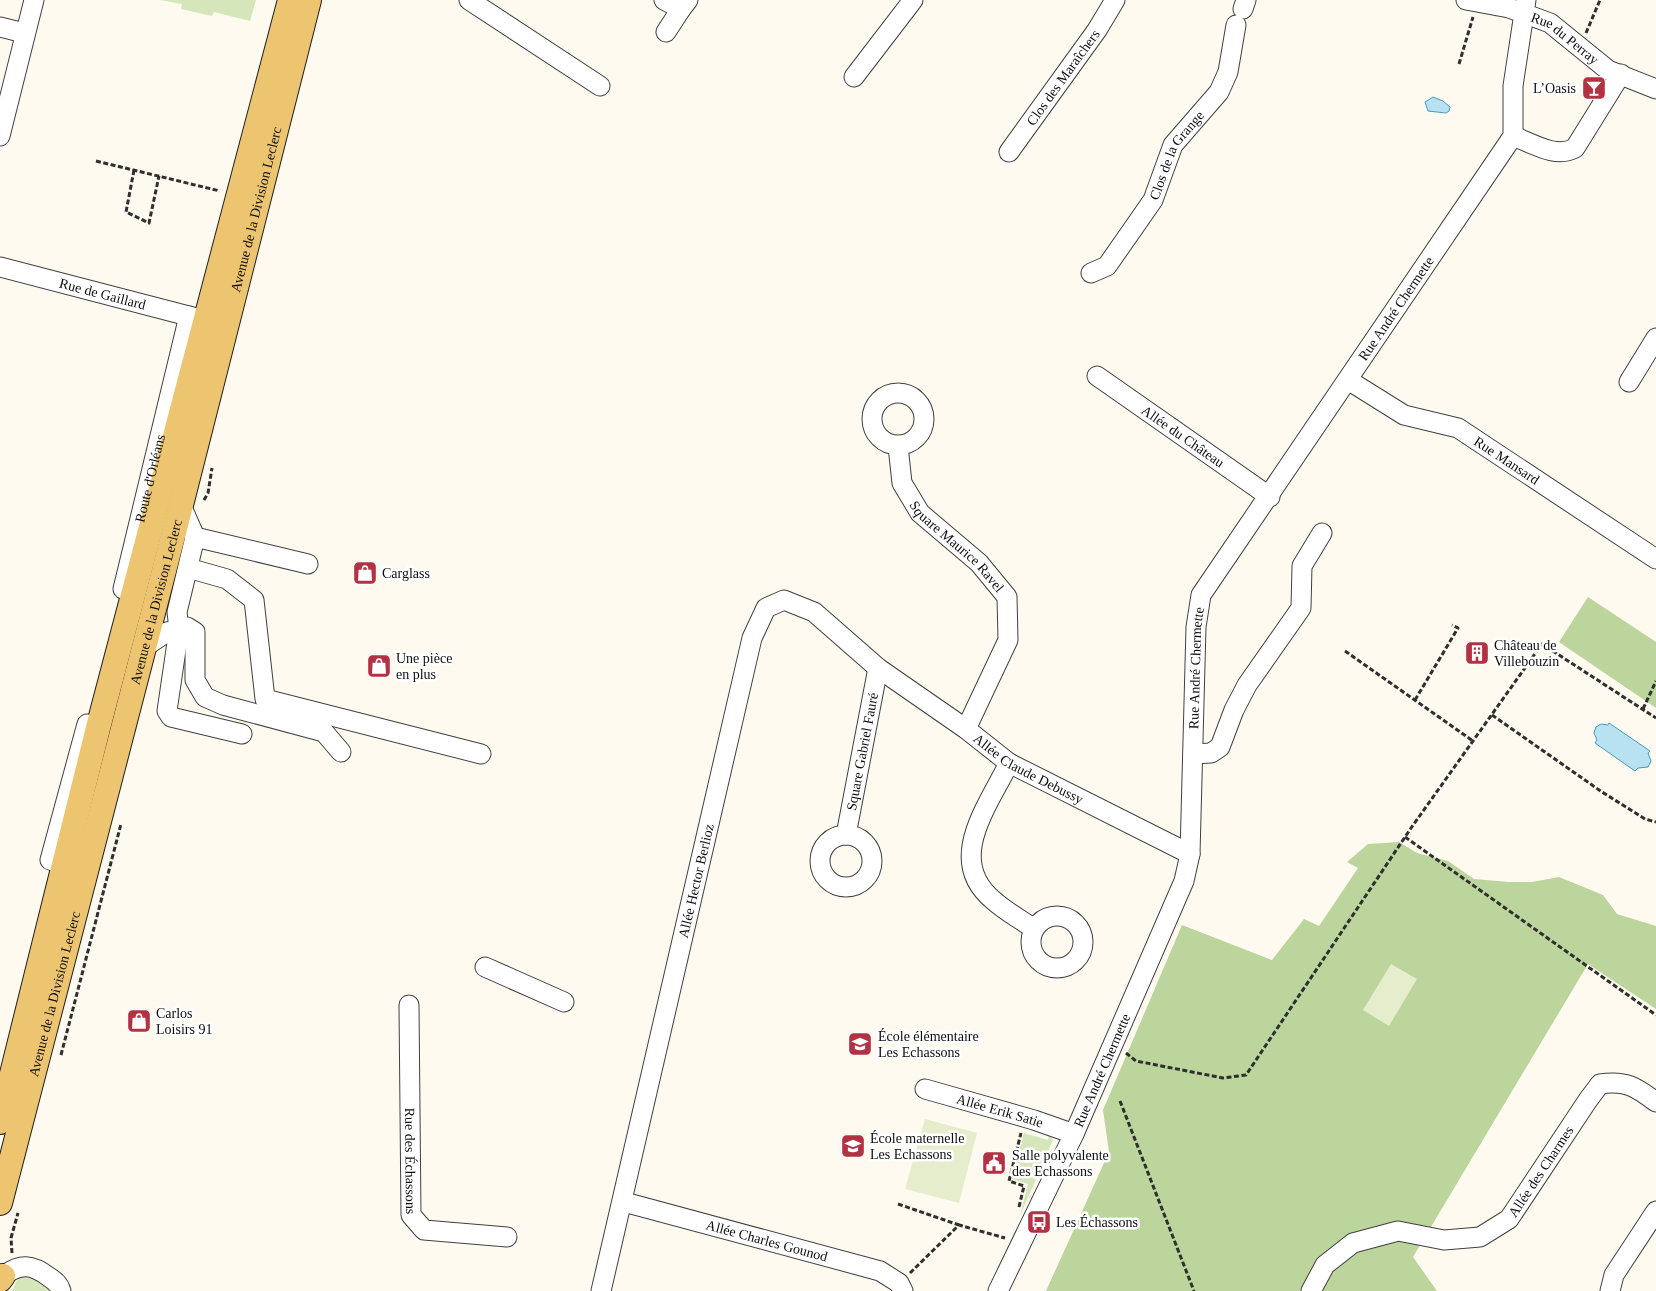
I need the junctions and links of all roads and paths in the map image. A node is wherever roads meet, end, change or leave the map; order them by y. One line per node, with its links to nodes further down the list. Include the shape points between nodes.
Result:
1 (34, 0): 15 (street)
2 (290, 0): 31 (main road, Avenue de la Division Leclerc)
3 (309, 0): 38 (main road, Avenue de la Division Leclerc)
4 (469, 0): 20 (street)
5 (664, 0): 10 (street)
6 (913, 0): 19 (street)
7 (1116, 0): 24 (street, Clos des Maraîchers)
8 (1600, 0): 16 (path)
9 (1472, 1): 11 (street, Rue du Perray); 17 (path)
10 (684, 5): 14 (street)
11 (1525, 6): 16 (street, Rue du Perray); 23 (street, via 1513,86)
12 (1241, 11): 30 (street, Clos de la Grange, via 1228,72 1219,92 1173,145 1153,200 1107,266)
13 (0, 27): 15 (street)
14 (666, 32)
15 (24, 33): 22 (street)
16 (1580, 48): 18 (street, Rue du Perray, via 1608,70)
17 (1459, 64)
18 (1620, 74): 21 (street, Rue du Perray); 23 (street, via 1575,148 1570,151 1553,151)
19 (854, 77)
20 (600, 86)
21 (1656, 89)
22 (0, 136)
23 (1514, 136): 34 (street, Rue André Chermette)
24 (1009, 152)
25 (96, 161): 26 (path)
26 (134, 170): 27 (path); 27 (path, via 126,212 149,223)
27 (159, 176): 28 (path)
28 (220, 191)
29 (0, 267): 31 (street, Rue de Gaillard)
30 (1091, 272)
31 (198, 318): 46 (street, Route d'Orléans); 51 (main road, Avenue de la Division Leclerc)
32 (1656, 338): 35 (street)
33 (1097, 376): 37 (street, Allée du Château)
34 (1348, 380): 37 (street, Rue André Chermette); 41 (street, Rue Mansard, via 1404,414 1458,428)
35 (1629, 382)
36 (898, 446): 56 (street, Square Maurice Ravel, via 902,483 920,514 979,563 1007,597 1008,640)
37 (1270, 496): 63 (street, Rue André Chermette, via 1201,595 1196,627)
38 (181, 505): 40 (street); 47 (main road, Avenue de la Division Leclerc)
39 (1322, 533): 63 (street, via 1302,566 1301,608 1246,685 1220,747 1211,753)
40 (195, 537): 42 (street); 43 (street)
41 (1656, 560)
42 (308, 564)
43 (188, 568): 45 (street, via 177,612); 62 (street, via 227,579 254,600 265,699)
44 (1452, 625): 52 (path, via 1458,628)
45 (179, 629): 47 (street, via 166,632); 58 (street, via 167,711 171,716); 61 (street, via 187,627 195,632 195,680 205,697 223,705 324,732)
46 (110, 641): 51 (street, Route d'Orléans); 60 (street, Route d'Orléans)
47 (143, 648): 83 (main road, Avenue de la Division Leclerc)
48 (1344, 651): 52 (path)
49 (878, 668): 56 (street, Allée Claude Debussy); 66 (street, Square Gabriel Fauré); 82 (street, Allée Hector Berlioz, via 814,612 784,600 766,608 752,638)
50 (1656, 681): 53 (path)
51 (110, 684): 57 (main road, Avenue de la Division Leclerc)
52 (1415, 700): 59 (path)
53 (1643, 709): 54 (path, via 1542,644); 55 (path)
54 (1492, 715): 59 (path); 65 (path, via 1602,792 1645,819)
55 (1656, 718)
56 (966, 729): 64 (street, Allée Claude Debussy)
57 (98, 730): 60 (street, Route d'Orléans); 69 (main road, Avenue de la Division Leclerc)
58 (242, 734)
59 (1473, 741): 67 (path)
60 (80, 752): 69 (street, Route d'Orléans, via 50,860)
61 (341, 752)
62 (481, 754)
63 (1193, 754): 68 (street, Rue André Chermette)
64 (1009, 762): 68 (street, Allée Claude Debussy); 70 (street, via 971,840 971,871 991,899)
65 (1656, 822)
66 (846, 835)
67 (1406, 837): 74 (path); 75 (path, via 1246,1075 1222,1078 1136,1061)
68 (1190, 854): 75 (street, Rue André Chermette, via 1184,881)
69 (64, 864): 79 (main road, Avenue de la Division Leclerc)
70 (1034, 929)
71 (485, 967): 72 (street)
72 (564, 1002)
73 (409, 1005): 89 (street, Rue des Échassons, via 411,1215 424,1230)
74 (1656, 1015)
75 (1113, 1044): 81 (street, Rue André Chermette)
76 (925, 1089): 81 (street, Allée Erik Satie)
77 (1120, 1101): 97 (path)
78 (1656, 1102): 98 (street, Allée des Charmes, via 1639,1089 1618,1081 1600,1084 1509,1219 1480,1237 1444,1240 1398,1231 1353,1243 1325,1265)
79 (0, 1122)
80 (1021, 1132): 85 (path, via 1009,1182 1024,1186)
81 (1074, 1134): 96 (street, Rue André Chermette)
82 (624, 1202): 93 (street, Allée Charles Gounod, via 880,1271); 95 (street, Allée Hector Berlioz)
83 (0, 1203)
84 (898, 1204): 87 (path)
85 (1018, 1210)
86 (1656, 1211): 99 (street, via 1614,1275)
87 (959, 1225): 90 (path); 93 (path)
88 (1011, 1232): 90 (path)
89 (507, 1237)
90 (1008, 1239): 91 (path)
91 (1006, 1245)
92 (2, 1278): 94 (street, via 14,1268 36,1267 59,1284)
93 (901, 1287)
94 (61, 1291)
95 (602, 1291)
96 (998, 1291)
97 (1194, 1291)
98 (1311, 1291)
99 (1610, 1291)

